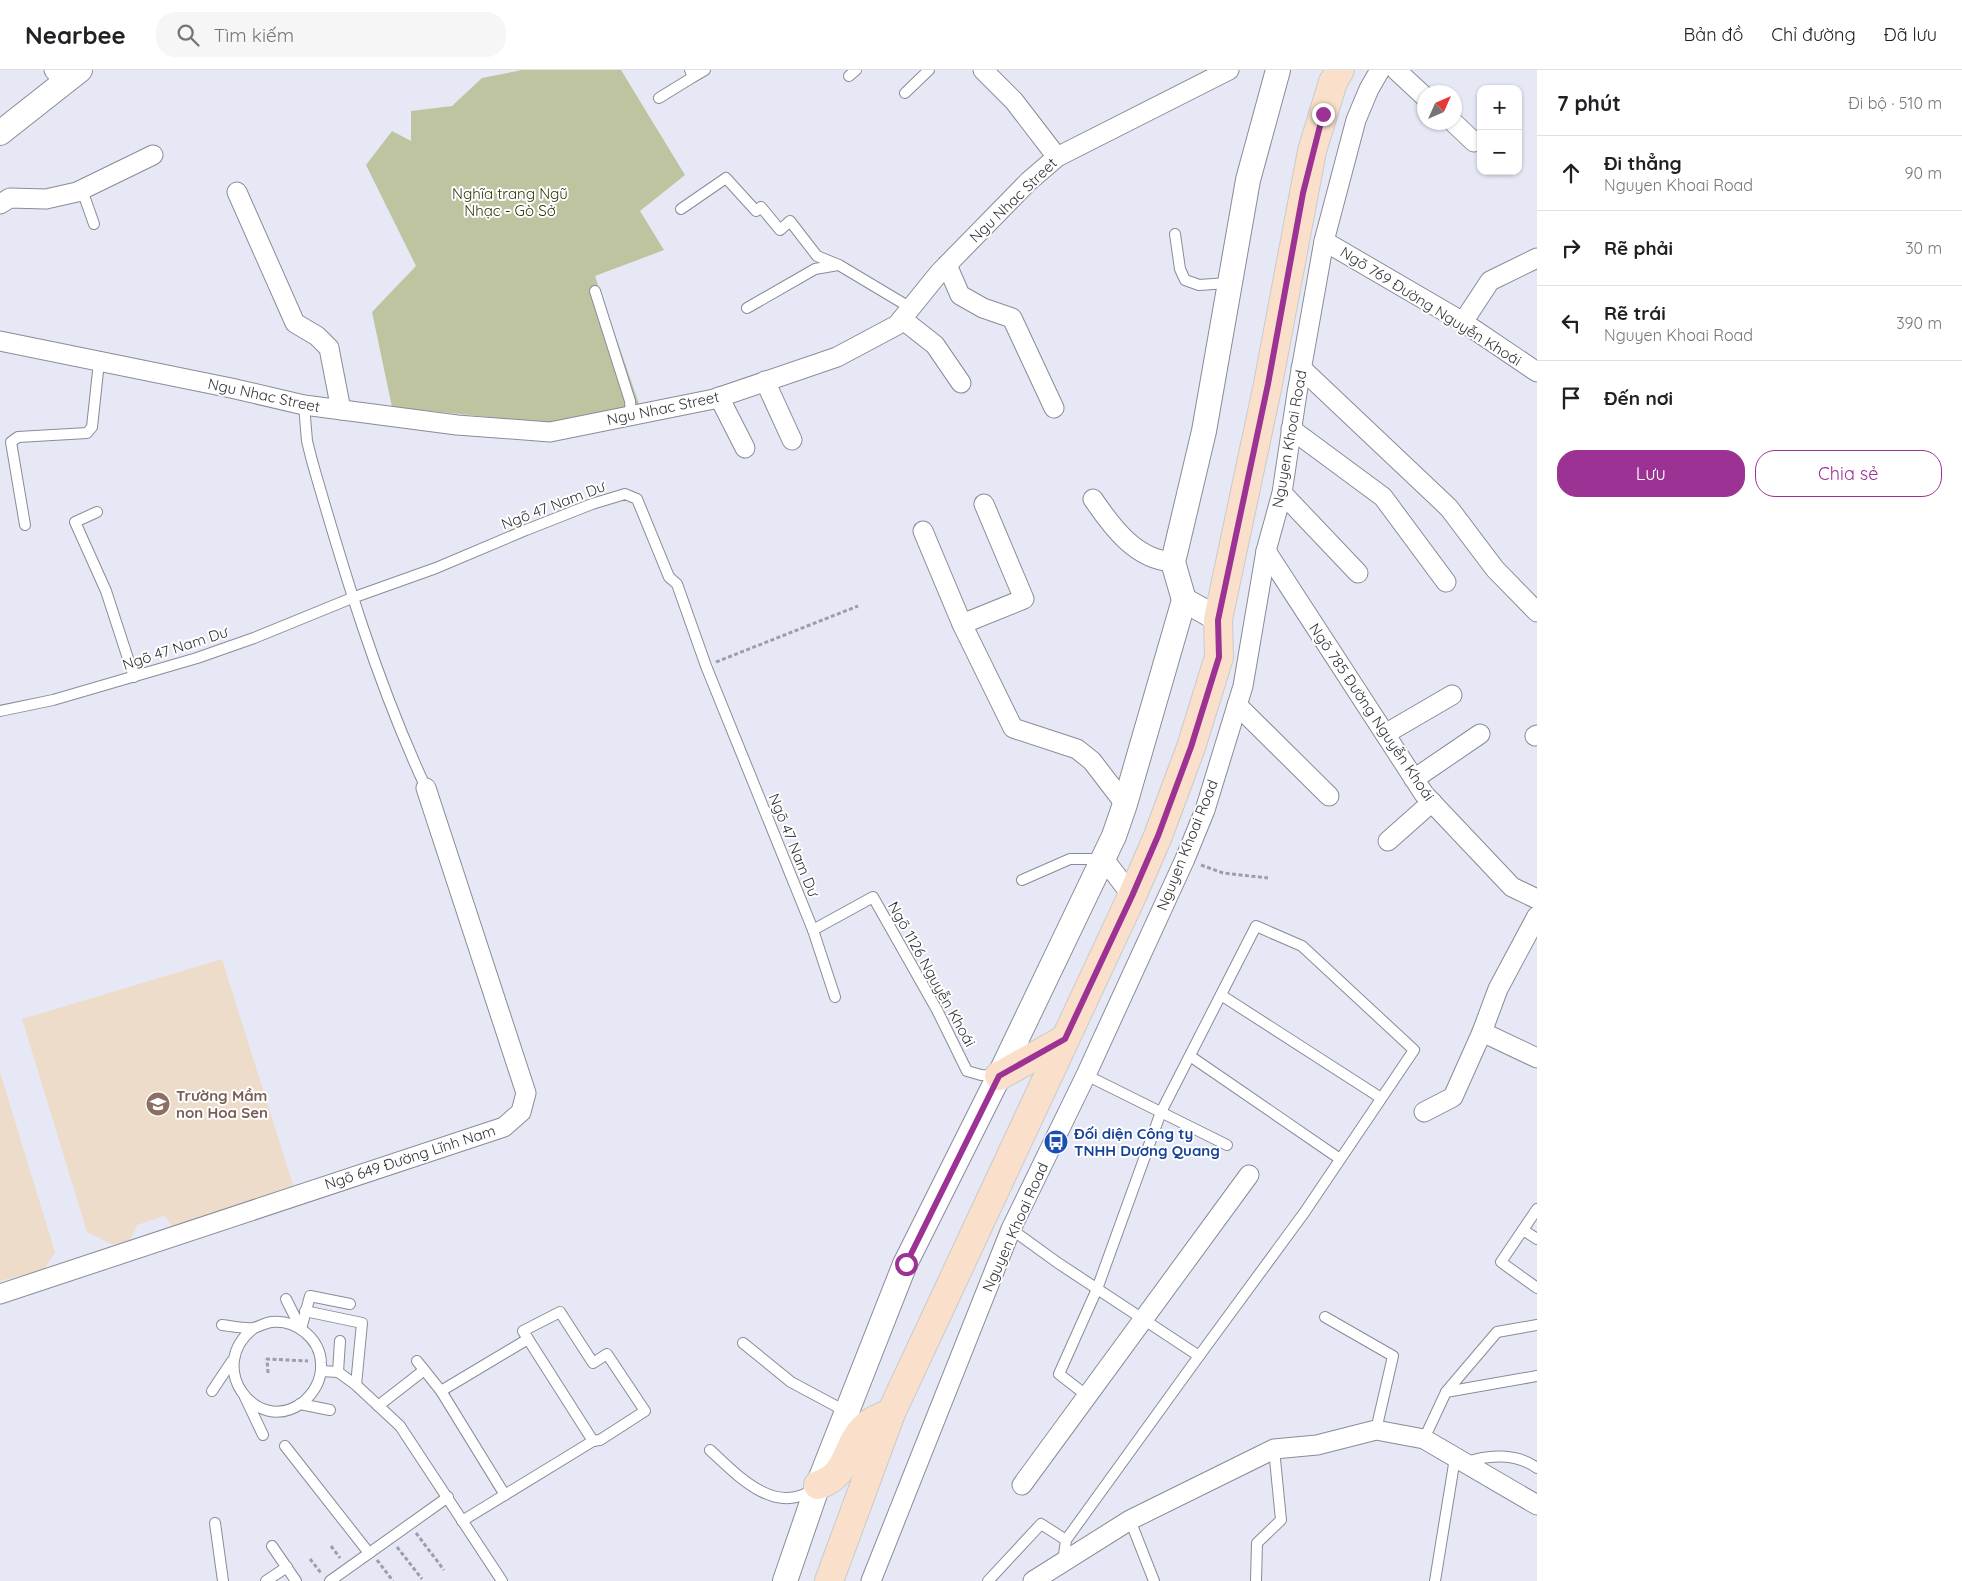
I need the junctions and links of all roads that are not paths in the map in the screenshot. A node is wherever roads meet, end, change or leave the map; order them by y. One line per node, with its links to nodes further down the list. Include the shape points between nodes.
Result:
1 (705, 70): 9 (lane)
2 (929, 70): 13 (lane)
3 (983, 70): 19 (street, via 1014,102)
4 (1229, 70): 11 (street, Ngu Nhac Street)
5 (1278, 70): 30 (street, via 1248,180)
6 (1340, 70): 62 (main road, Nguyen Khoai Road, via 1312,151 1268,384)
7 (1380, 70): 26 (street, Nguyen Khoai Road, via 1356,120)
8 (1396, 70): 12 (street)
9 (691, 73): 14 (lane)
10 (66, 74): 16 (street)
11 (1198, 77): 19 (street, Ngu Nhac Street)
12 (1417, 90)
13 (905, 94)
14 (659, 98)
15 (1461, 130): 17 (street)
16 (0, 133)
17 (1474, 142)
18 (153, 155): 20 (street)
19 (1057, 157): 28 (street, Ngu Nhac Street)
20 (82, 190): 22 (street, via 46,199 10,198); 24 (lane)
21 (237, 192): 44 (street, via 296,324 330,348)
22 (0, 204)
23 (681, 209): 29 (lane, via 726,178 756,211 761,207 780,230 790,220 817,256)
24 (94, 224)
25 (1175, 234): 30 (lane, via 1180,269 1185,280 1199,285)
26 (1324, 241): 34 (street, Ngõ 769 Đường Nguyễn Khoái); 37 (street, Nguyen Khoai Road)
27 (1537, 258): 34 (street, via 1490,281)
28 (947, 264): 33 (street, Ngu Nhac Street); 43 (street, via 960,295 983,308 1012,318)
29 (839, 265): 32 (lane, via 815,269); 33 (lane)
30 (1228, 283): 56 (street, via 1204,430)
31 (595, 291): 45 (lane, via 630,402)
32 (747, 308)
33 (906, 313): 39 (street, Ngu Nhac Street, via 897,324 837,357); 40 (street, via 936,345)
34 (1463, 322): 38 (street, Ngõ 769 Đường Nguyễn Khoái)
35 (0, 341): 36 (street, Ngu Nhac Street)
36 (98, 362): 42 (street, Ngu Nhac Street); 53 (lane, via 92,427 87,432 18,437 11,442)
37 (1301, 368): 46 (street, Nguyen Khoai Road); 61 (street, via 1449,508 1494,569)
38 (1537, 372)
39 (765, 381): 41 (street, Ngu Nhac Street); 47 (street)
40 (961, 383)
41 (719, 397): 45 (street, Ngu Nhac Street); 48 (street)
42 (304, 405): 44 (street, Ngu Nhac Street); 59 (lane, via 312,461)
43 (1054, 408)
44 (341, 410): 45 (street, Ngu Nhac Street, via 416,421 550,432)
45 (631, 416)
46 (1291, 429): 49 (street, Nguyen Khoai Road); 58 (street, via 1383,497)
47 (792, 440)
48 (745, 448)
49 (1282, 493): 55 (street, Nguyen Khoai Road); 57 (street)
50 (1092, 499): 56 (street, via 1114,530 1160,561)
51 (984, 504): 63 (street, via 1024,599)
52 (97, 512): 64 (lane, via 75,522 106,591)
53 (25, 525)
54 (923, 531): 63 (street)
55 (1266, 550): 66 (street, Nguyen Khoai Road); 68 (street, Ngõ 785 Đường Nguyễn Khoái)
56 (1173, 562): 60 (street)
57 (1358, 572)
58 (1446, 582)
59 (352, 598): 64 (lane, Ngõ 47 Nam Dư, via 254,638); 71 (lane, via 401,734); 81 (lane, Ngõ 47 Nam Dư, via 625,494 637,499 669,577 676,584)
60 (1184, 600): 62 (street); 74 (street)
61 (1537, 612)
62 (1218, 620): 78 (main road, Nguyen Khoai Road, via 1219,657 1191,747)
63 (962, 624): 74 (street, via 1013,728 1077,749 1092,761)
64 (134, 677): 67 (lane, Ngõ 47 Nam Dư)
65 (1452, 695): 68 (street)
66 (1237, 705): 72 (street); 88 (street, Nguyen Khoai Road, via 1205,810)
67 (0, 711)
68 (1385, 734): 70 (street, Ngõ 785 Đường Nguyễn Khoái)
69 (1480, 734): 70 (street)
70 (1414, 779): 73 (street, Ngõ 785 Đường Nguyễn Khoái)
71 (426, 788): 102 (street, Ngõ 649 Đường Lĩnh Nam, via 526,1093 521,1112 504,1127)
72 (1329, 796)
73 (1432, 802): 75 (street); 79 (street, Ngõ 785 Đường Nguyễn Khoái, via 1512,887)
74 (1125, 804): 76 (street)
75 (1388, 841)
76 (1104, 859): 77 (lane, via 1070,859); 78 (street); 89 (street)
77 (1022, 880)
78 (1132, 896): 85 (main road, Nguyen Khoai Road)
79 (1537, 899)
80 (1537, 916): 84 (street, via 1498,988)
81 (813, 930): 83 (lane, Ngõ 47 Nam Dư); 89 (lane, Ngõ 1126 Nguyễn Khoái, via 873,897 937,1010 967,1071)
82 (1221, 995): 86 (lane); 90 (lane); 90 (lane, via 1256,926 1302,946 1414,1050)
83 (835, 997)
84 (1482, 1032): 87 (street); 92 (street, via 1453,1097)
85 (1065, 1039): 89 (main road); 132 (main road, Nguyen Khoai Road)
86 (1190, 1056): 91 (lane); 94 (lane)
87 (1537, 1058)
88 (1086, 1075): 91 (lane); 97 (street, Nguyen Khoai Road)
89 (999, 1076): 131 (street, via 906,1264)
90 (1381, 1098): 94 (lane)
91 (1161, 1112): 93 (lane); 101 (lane)
92 (1424, 1112)
93 (1228, 1145)
94 (1340, 1159): 115 (lane)
95 (1249, 1175): 107 (street)
96 (1537, 1209): 98 (lane)
97 (1011, 1228): 101 (lane); 162 (street, Nguyen Khoai Road)
98 (1523, 1230): 99 (lane); 100 (lane, via 1501,1262)
99 (1537, 1240)
100 (1537, 1288)
101 (1097, 1289): 107 (lane); 126 (lane, via 1058,1374)
102 (0, 1294)
103 (286, 1299): 111 (lane)
104 (350, 1304): 105 (lane, via 310,1296)
105 (305, 1311): 111 (lane); 122 (lane, via 362,1323)
106 (1325, 1316): 133 (lane, via 1393,1356)
107 (1144, 1320): 115 (lane); 126 (street)
108 (222, 1325): 110 (lane)
109 (1537, 1325): 125 (lane, via 1497,1332)
110 (254, 1328): 111 (lane, via 282,1322); 116 (lane, via 240,1341)
111 (301, 1329): 118 (lane, via 314,1343)
112 (528, 1339): 124 (lane); 136 (lane); 136 (lane, via 522,1331 560,1312 593,1363 607,1354 645,1412 600,1440)
113 (340, 1341): 120 (lane)
114 (743, 1343): 131 (lane, via 791,1382)
115 (1199, 1356): 150 (lane)
116 (233, 1360): 123 (lane); 127 (lane, via 234,1380)
117 (417, 1361): 119 (lane)
118 (321, 1366): 120 (lane); 128 (lane, via 314,1390)
119 (423, 1371): 124 (lane); 129 (lane)
120 (338, 1372): 122 (lane)
121 (1537, 1376): 125 (lane)
122 (356, 1385): 129 (lane)
123 (212, 1391)
124 (441, 1391): 144 (lane)
125 (1446, 1392): 135 (lane)
126 (1086, 1395): 143 (street)
127 (244, 1397): 128 (lane, via 261,1408 271,1410); 134 (lane)
128 (300, 1404): 130 (lane)
129 (378, 1406): 145 (lane, via 400,1426)
130 (330, 1410)
131 (847, 1412): 142 (street)
132 (891, 1412): 142 (main road, via 876,1418 862,1430 838,1473 830,1481); 161 (main road, Nguyen Khoai Road)
133 (1376, 1430): 135 (street); 138 (street, via 1317,1445)
134 (263, 1435)
135 (1424, 1439): 140 (street)
136 (593, 1441): 144 (lane)
137 (285, 1446): 152 (lane)
138 (1274, 1449): 147 (street); 166 (lane, via 1281,1520 1257,1543)
139 (710, 1450): 142 (lane, via 748,1484 769,1495 805,1494)
140 (1460, 1460): 141 (lane, via 1483,1456 1526,1460); 146 (street); 167 (lane)
141 (1537, 1468)
142 (818, 1485): 160 (street)
143 (1022, 1485)
144 (505, 1495): 148 (lane)
145 (448, 1497): 148 (lane); 152 (lane)
146 (1537, 1505)
147 (1130, 1520): 153 (street); 165 (lane)
148 (462, 1521): 159 (lane)
149 (215, 1523): 155 (lane)
150 (1066, 1540): 153 (lane); 163 (lane, via 1041,1524)
151 (272, 1546): 154 (lane)
152 (370, 1552): 158 (lane)
153 (1063, 1564): 164 (street)
154 (287, 1567): 156 (lane); 157 (lane)
155 (223, 1581)
156 (266, 1581)
157 (296, 1581)
158 (328, 1581)
159 (502, 1581)
160 (786, 1581)
161 (829, 1581)
162 (870, 1581)
163 (988, 1581)
164 (1033, 1581)
165 (1154, 1581)
166 (1256, 1581)
167 (1435, 1581)

